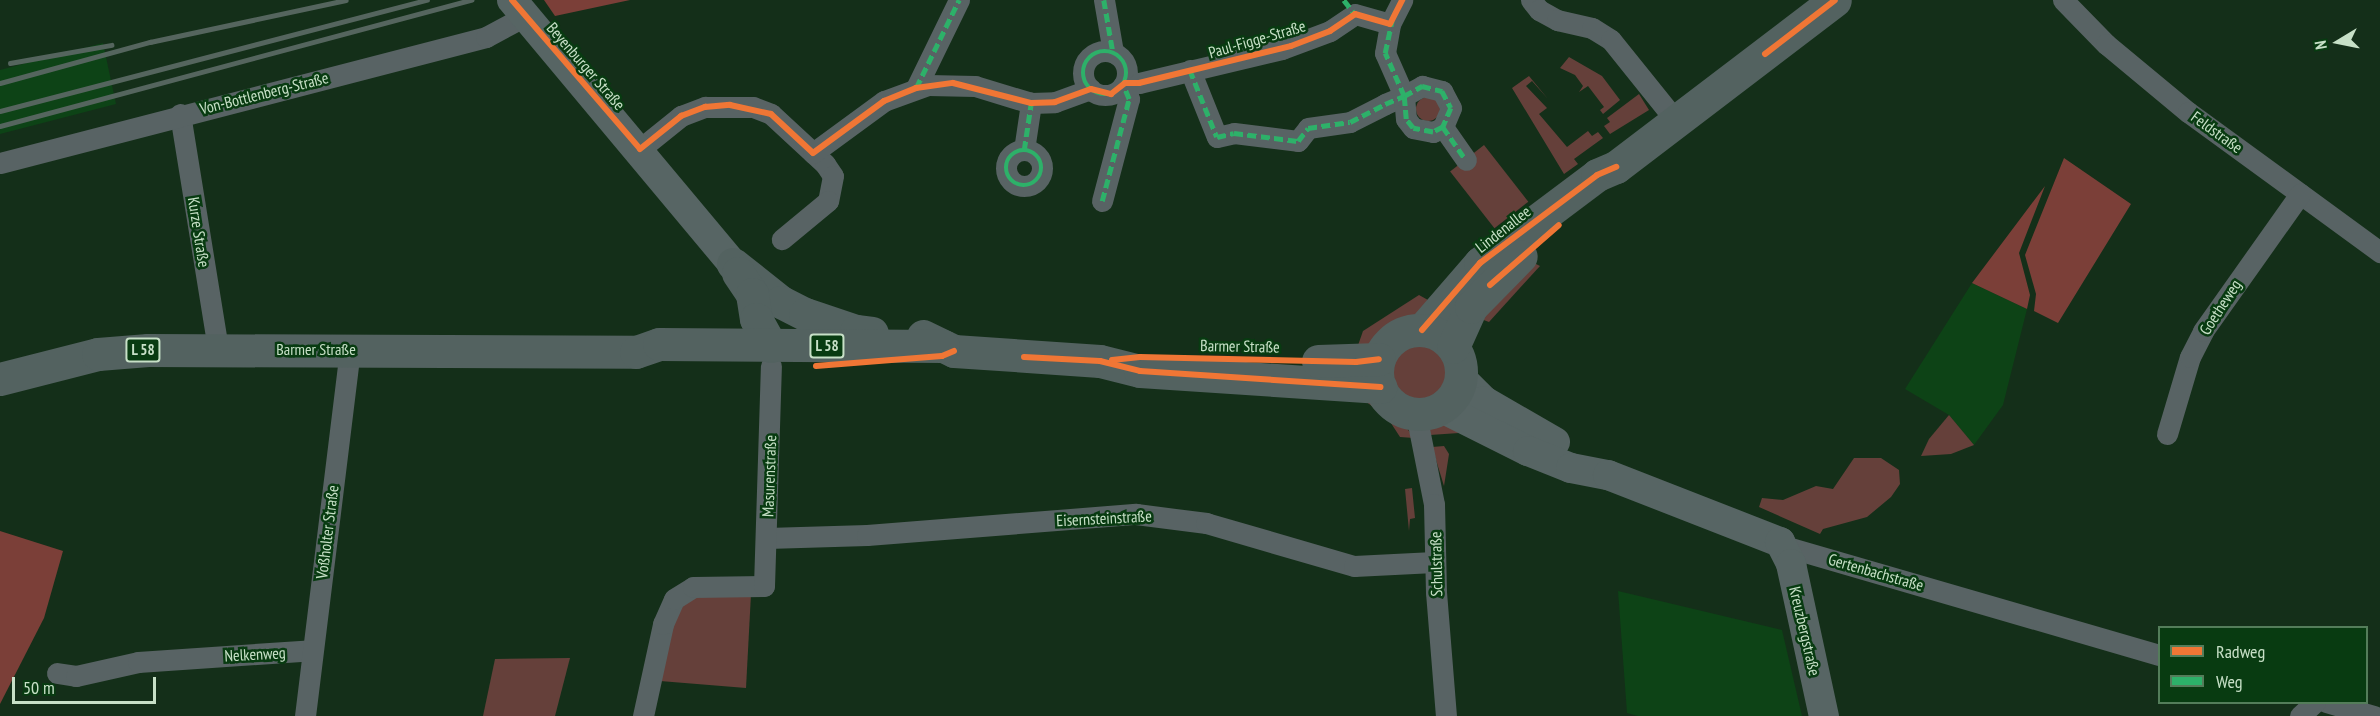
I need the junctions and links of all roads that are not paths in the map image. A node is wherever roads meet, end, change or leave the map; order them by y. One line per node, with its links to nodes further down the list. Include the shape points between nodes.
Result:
1 (959, 0): 13 (street)
2 (1104, 0): 10 (street)
3 (1402, 0): 9 (street)
4 (1531, 0): 18 (street, via 1539,10 1557,20 1592,28 1611,40)
5 (1835, 0): 18 (main road, Lindenallee)
6 (2063, 0): 26 (street, Feldstraße, via 2106,44 2188,112)
7 (1349, 7): 9 (street, Paul-Figge-Straße); 11 (street, Paul-Figge-Straße, via 1330,31 1291,46)
8 (519, 8): 17 (street, Von-Bottlenberg-Straße, via 486,37); 20 (main road, Beyenburger Straße)
9 (1390, 24): 15 (street, via 1385,53)
10 (1113, 52): 12 (street, via 1126,65); 14 (street, via 1098,52 1086,61 1083,76)
11 (1190, 70): 12 (street, Paul-Figge-Straße); 15 (street, Paul-Figge-Straße, via 1217,137 1234,133 1298,141 1308,128 1350,122)
12 (1124, 84): 14 (street, via 1111,94); 27 (street, via 1129,99)
13 (916, 88): 16 (street, via 953,83); 22 (street, via 884,101)
14 (1090, 89): 16 (street, via 1055,102)
15 (1404, 96): 19 (street, via 1406,119 1413,128 1433,132); 19 (street, via 1422,86 1442,91 1451,108)
16 (1031, 103): 21 (street)
17 (180, 114): 24 (street, Von-Bottlenberg-Straße); 34 (street, Kurze Straße)
18 (1677, 122): 25 (main road, Lindenallee)
19 (1443, 127): 23 (street)
20 (640, 149): 22 (street, via 681,116 705,107 730,105 771,114); 30 (main road, Beyenburger Straße)
21 (1024, 150)
22 (813, 153): 28 (street, via 833,176 828,201)
23 (1466, 160)
24 (0, 164)
25 (1616, 167): 32 (main road, Lindenallee, via 1598,175 1480,263); 33 (main road, Lindenallee, via 1603,185 1481,295 1465,318)
26 (2300, 194): 29 (street, Feldstraße); 42 (street, Goetheweg, via 2203,331 2188,363)
27 (1102, 201)
28 (782, 239)
29 (2380, 252)
30 (733, 264): 31 (main road); 37 (main road, via 752,294 756,319)
31 (766, 290): 36 (main road, via 781,302 828,323 856,331 927,336); 37 (main road, via 779,322)
32 (1422, 330): 33 (main road, via 1440,335); 38 (main road, via 1399,335)
33 (1453, 347): 39 (main road)
34 (218, 349): 35 (main road, Barmer Straße / L 58); 40 (main road, Barmer Straße / L 58, via 98,354)
35 (350, 349): 37 (main road, Barmer Straße / L 58, via 636,352 658,362); 47 (street, Voßholter Straße)
36 (948, 349): 37 (main road, Barmer Straße / L 58); 38 (main road, Barmer Straße / L 58, via 1101,361 1140,371)
37 (771, 356): 44 (street, Masurenstraße)
38 (1379, 373): 41 (main road, via 1391,403)
39 (1461, 378): 41 (main road, via 1458,390); 43 (main road, Gertenbachstraße, via 1484,400 1532,431 1577,452)
40 (0, 379)
41 (1429, 411): 43 (main road, Gertenbachstraße, via 1571,468); 46 (street, Schulstraße)
42 (2167, 434)
43 (1599, 472): 45 (main road, Gertenbachstraße, via 1772,537)
44 (766, 538): 46 (street, Eisernsteinstraße, via 832,537 1136,514 1206,523 1354,566); 53 (street, Masurenstraße, via 764,586 693,587 675,598 663,624)
45 (1784, 546): 48 (street, Gertenbachstraße); 55 (main road, Kreuzbergstraße)
46 (1434, 561): 54 (street, Schulstraße)
47 (312, 650): 49 (street, Nelkenweg, via 138,662 76,676); 52 (street, Voßholter Straße)
48 (2158, 654)
49 (57, 673)
50 (2312, 704): 56 (street)
51 (2333, 704): 57 (street)
52 (305, 716)
53 (643, 716)
54 (1446, 716)
55 (1824, 716)
56 (2300, 716)
57 (2374, 716)

